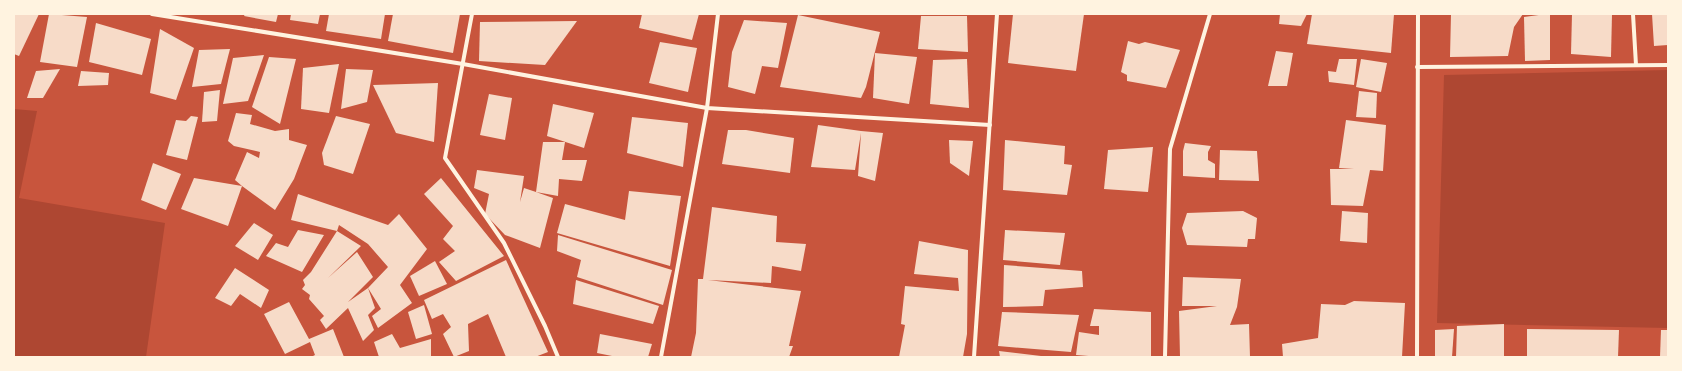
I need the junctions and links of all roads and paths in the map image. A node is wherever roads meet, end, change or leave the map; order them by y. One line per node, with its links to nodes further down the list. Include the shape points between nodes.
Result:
1 (152, 14): 8 (street)
2 (472, 14): 8 (street)
3 (718, 14): 12 (street)
4 (997, 14): 13 (street)
5 (1210, 14): 17 (street, via 1170,149)
6 (1418, 14): 11 (street)
7 (1633, 14): 9 (street)
8 (463, 64): 12 (street); 14 (street, via 445,158 504,243)
9 (1636, 65): 10 (street); 11 (street)
10 (1668, 65)
11 (1417, 67): 18 (street)
12 (707, 108): 13 (street); 15 (street)
13 (990, 125): 16 (street)
14 (558, 357)
15 (661, 357)
16 (974, 357)
17 (1165, 357)
18 (1417, 357)

